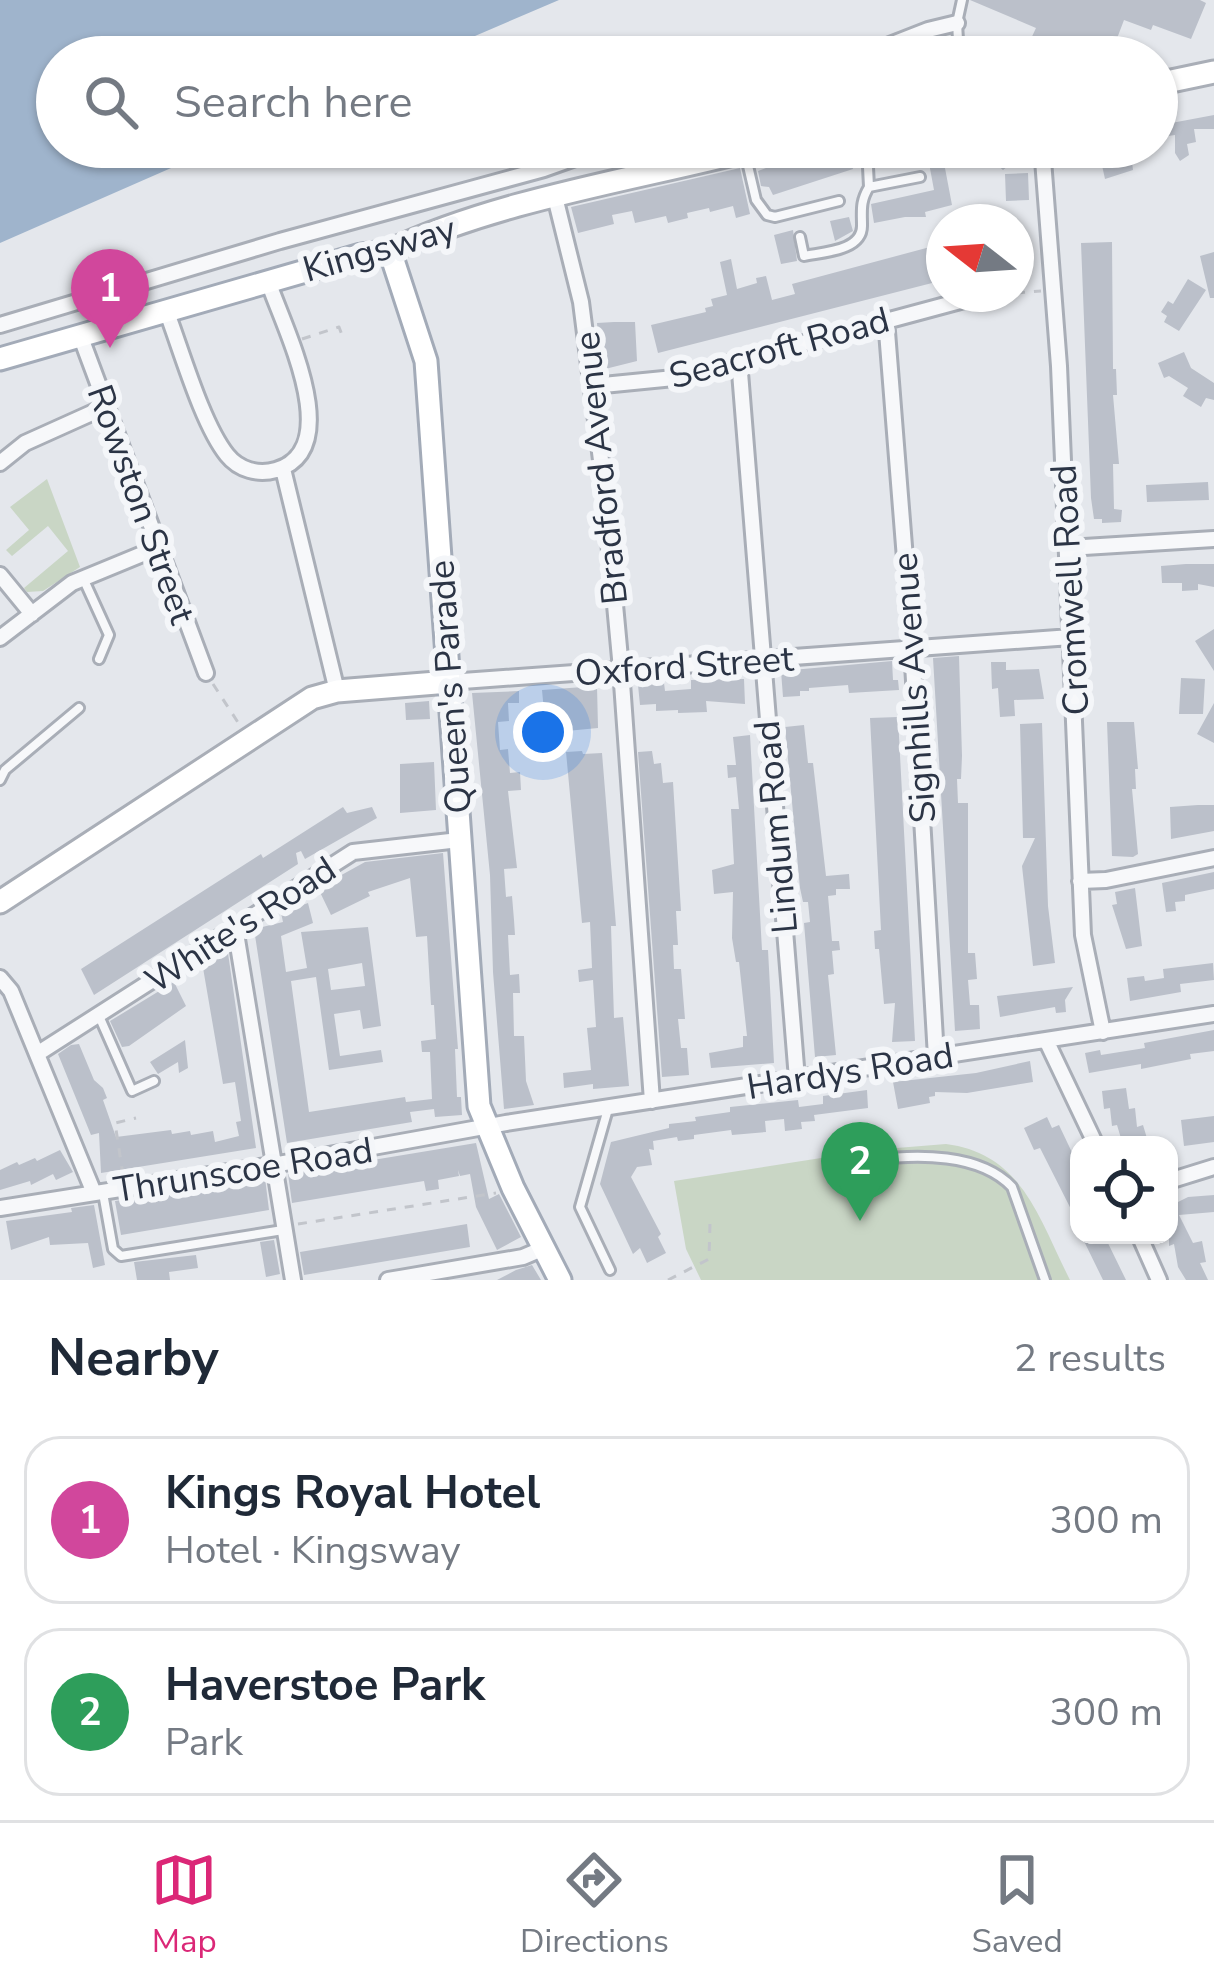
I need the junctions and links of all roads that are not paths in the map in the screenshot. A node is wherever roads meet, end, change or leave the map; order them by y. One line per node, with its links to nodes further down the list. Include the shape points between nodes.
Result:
1 (962, 0): 2 (lane)
2 (957, 23): 3 (street); 4 (lane)
3 (920, 36)
4 (958, 36)
5 (1209, 76): 6 (main road)
6 (1178, 83)
7 (547, 168): 22 (street)
8 (675, 168): 14 (main road, Kingsway)
9 (754, 168): 15 (lane, via 756,200 767,215)
10 (868, 168): 13 (lane)
11 (1044, 168): 32 (street, Cromwell Road)
12 (920, 177): 13 (lane)
13 (869, 188): 16 (lane, via 854,243 804,256)
14 (555, 197): 17 (main road, Kingsway); 26 (street, Bradford Avenue)
15 (838, 201)
16 (800, 237)
17 (390, 251): 18 (main road, Kingsway); 43 (main road, Queen's Parade, via 426,361)
18 (268, 281): 20 (main road, Kingsway); 29 (street, via 312,424)
19 (926, 309): 21 (street, Seacroft Road)
20 (166, 310): 23 (main road, Kingsway); 29 (street, via 224,452 250,471)
21 (886, 319): 25 (street, Seacroft Road); 38 (street, Signhills Avenue)
22 (0, 325)
23 (80, 335): 24 (main road, Kingsway); 27 (street, Rowston Street)
24 (0, 359)
25 (739, 360): 26 (street, Seacroft Road); 40 (street, Lindum Road)
26 (593, 386): 41 (street, Bradford Avenue)
27 (105, 407): 28 (street); 31 (street, Rowston Street)
28 (0, 463)
29 (283, 469): 44 (street)
30 (1214, 538): 32 (street)
31 (158, 548): 34 (street); 42 (street, Rowston Street)
32 (1068, 548): 36 (street, Cromwell Road)
33 (0, 575): 35 (street)
34 (83, 578): 35 (street); 39 (lane, via 110,634)
35 (32, 614): 37 (street)
36 (1071, 637): 38 (street, Oxford Street); 49 (street, Cromwell Road)
37 (0, 638)
38 (913, 647): 40 (street, Oxford Street); 58 (street, Signhills Avenue)
39 (99, 658)
40 (762, 660): 41 (street, Oxford Street); 59 (street, Lindum Road)
41 (621, 669): 43 (street, Oxford Street); 61 (street, Bradford Avenue)
42 (206, 673)
43 (448, 682): 44 (main road, Oxford Street); 47 (main road, Queen's Parade)
44 (337, 691): 50 (main road, Oxford Street, via 312,698)
45 (79, 708): 46 (lane)
46 (0, 781)
47 (459, 840): 51 (street, White's Road, via 353,852); 63 (main road, Queen's Parade)
48 (1214, 858): 49 (street)
49 (1080, 881): 55 (street, Cromwell Road)
50 (0, 902)
51 (235, 927): 53 (street, White's Road); 66 (street)
52 (0, 978): 57 (street)
53 (99, 1014): 57 (street, White's Road); 60 (lane, via 132,1091)
54 (1214, 1014): 55 (street, Hardys Road)
55 (1103, 1032): 56 (street, Hardys Road)
56 (1046, 1040): 58 (street, Hardys Road); 64 (street)
57 (37, 1054): 69 (street)
58 (936, 1057): 59 (street, Hardys Road)
59 (797, 1079): 61 (street, Hardys Road)
60 (154, 1081)
61 (652, 1101): 62 (street, Hardys Road)
62 (608, 1108): 63 (street, Hardys Road); 74 (lane, via 580,1207)
63 (486, 1128): 66 (street, Thrunscoe Road); 73 (main road, Queen's Parade)
64 (1092, 1136)
65 (874, 1160): 78 (lane, via 952,1160 1004,1178)
66 (273, 1166): 69 (street, Thrunscoe Road); 71 (street)
67 (1214, 1167): 68 (street)
68 (1178, 1178)
69 (98, 1192): 70 (street, Thrunscoe Road); 71 (lane, via 121,1256)
70 (0, 1208)
71 (284, 1229): 75 (street)
72 (1143, 1244): 79 (street)
73 (544, 1247): 76 (street); 77 (main road, Queen's Parade)
74 (610, 1270)
75 (293, 1280)
76 (388, 1280)
77 (560, 1280)
78 (1045, 1280)
79 (1160, 1280)

